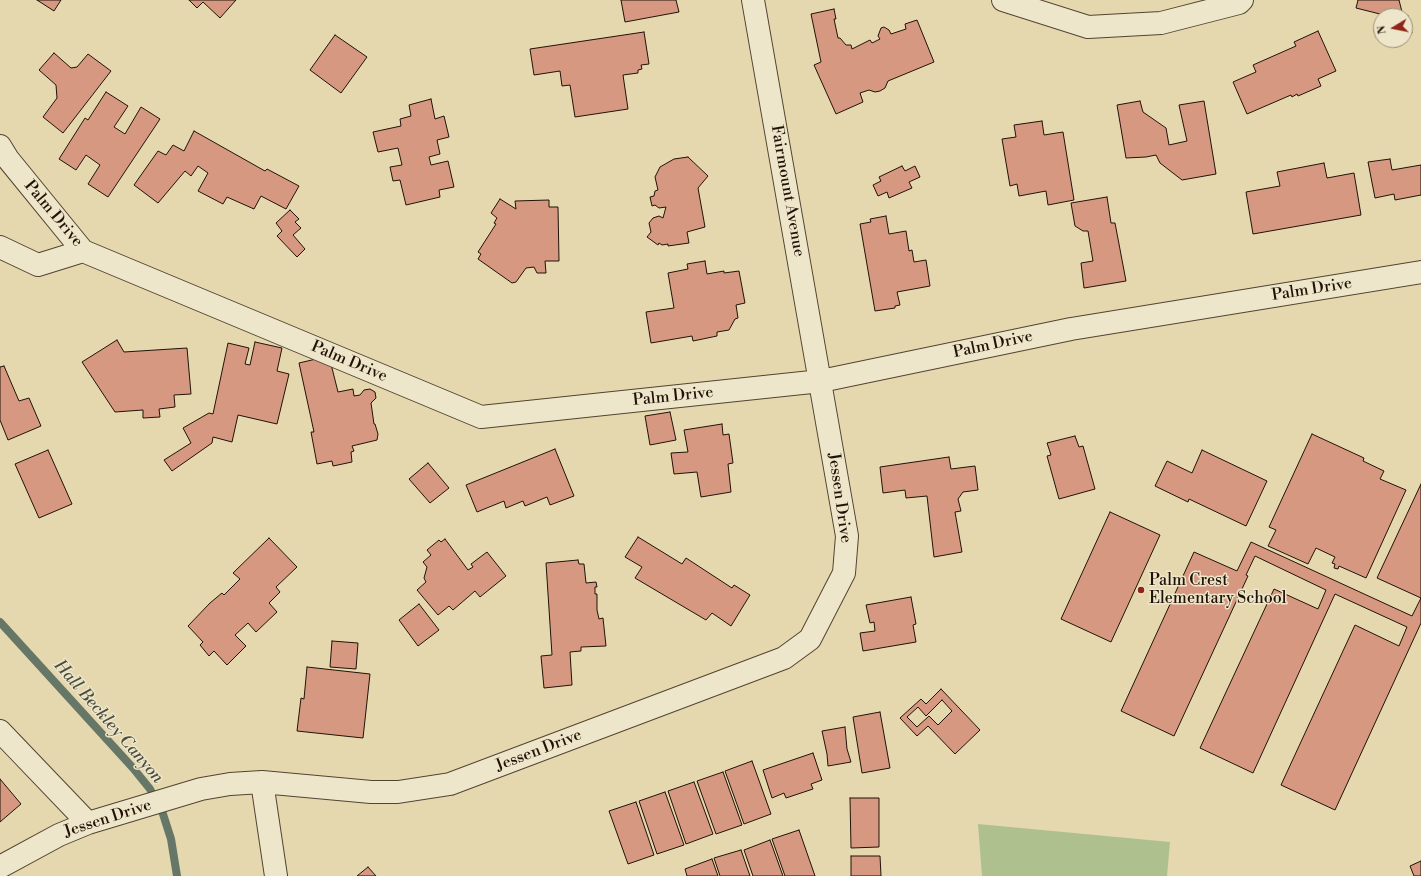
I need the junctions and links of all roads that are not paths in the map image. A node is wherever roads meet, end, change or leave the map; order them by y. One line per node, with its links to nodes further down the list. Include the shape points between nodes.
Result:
1 (753, 0): 8 (street, Fairmount Avenue)
2 (1003, 0): 3 (street, via 1088,27 1161,23 1239,3)
3 (1242, 0)
4 (0, 146): 6 (street, Palm Drive)
5 (0, 247): 6 (street, via 38,265)
6 (83, 251): 8 (street, Palm Drive, via 481,417)
7 (1421, 272): 8 (street, Palm Drive, via 1071,329)
8 (821, 381): 10 (street, Jessen Drive, via 847,536 844,573 810,639 784,658 450,784 406,791 371,792)
9 (0, 731): 11 (street)
10 (262, 782): 11 (street, Jessen Drive, via 230,784 201,790); 13 (street)
11 (88, 823): 12 (street, Jessen Drive, via 59,835)
12 (0, 867)
13 (276, 876)

